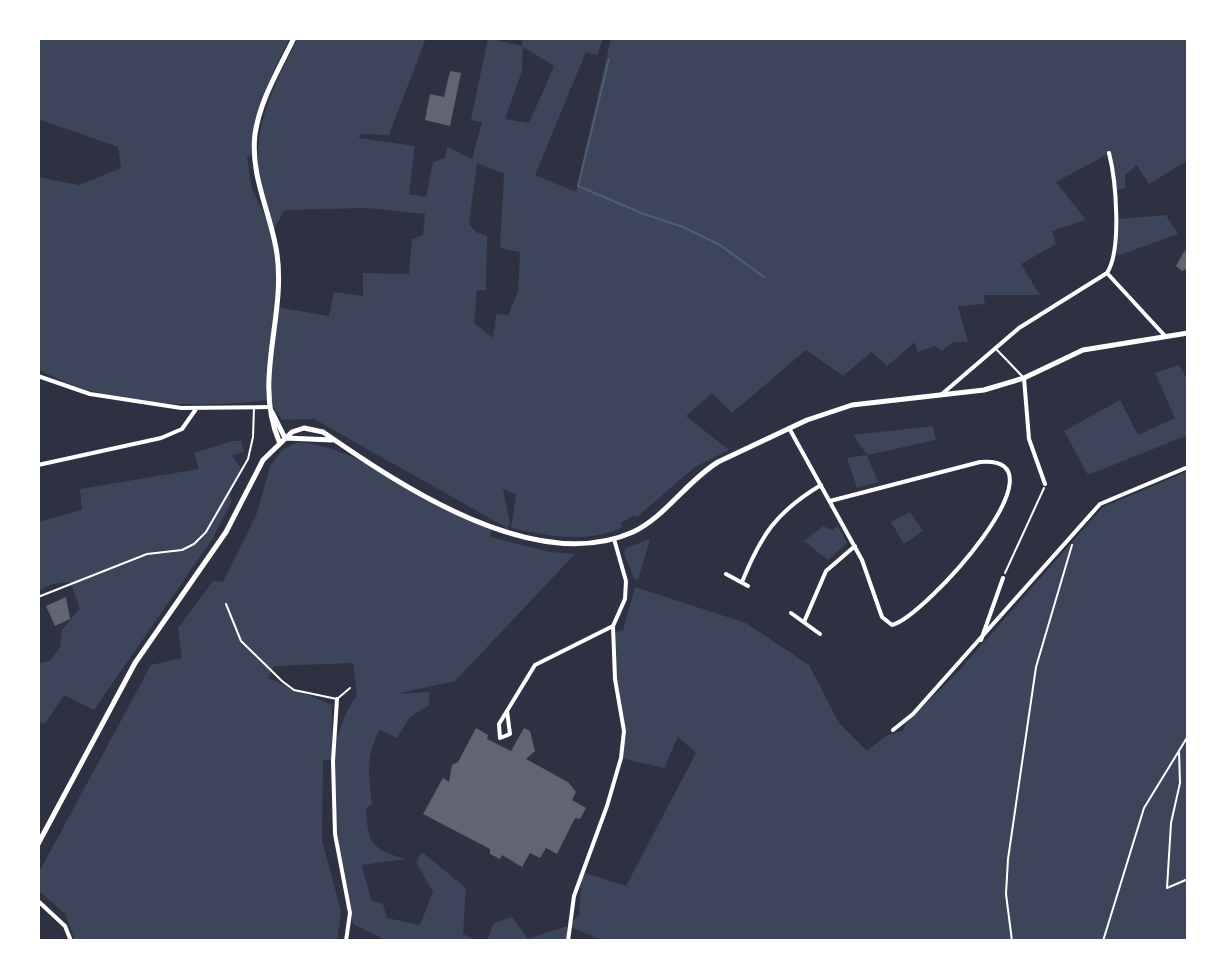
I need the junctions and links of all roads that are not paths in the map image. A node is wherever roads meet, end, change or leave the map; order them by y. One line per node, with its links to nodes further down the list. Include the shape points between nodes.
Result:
1 (294, 38): 11 (street, via 270,86 255,134 257,185 278,274 267,381)
2 (1109, 153): 3 (street, via 1115,248)
3 (1107, 273): 5 (street); 6 (street)
4 (1188, 333): 5 (street)
5 (1167, 338): 8 (street, via 1083,350)
6 (995, 348): 8 (lane); 9 (street)
7 (38, 376): 12 (street, via 90,394)
8 (1024, 378): 9 (street, via 984,390); 18 (street, via 1029,439)
9 (942, 394): 13 (street, via 852,405)
10 (254, 406): 11 (street); 12 (street); 27 (lane, via 248,459 194,544 147,554)
11 (270, 407): 14 (street); 15 (street)
12 (196, 409): 16 (street, via 182,429 161,438)
13 (789, 428): 19 (street); 21 (street, via 702,472 646,524)
14 (285, 438): 15 (street); 21 (street, via 304,428 323,432 465,516 507,532 567,544)
15 (279, 441): 38 (street, via 263,460 211,555 135,663)
16 (38, 465)
17 (1188, 467): 33 (street, via 1100,504)
18 (1045, 484)
19 (821, 485): 20 (street); 25 (street, via 778,517 757,543)
20 (830, 501): 22 (street); 22 (street, via 980,462 996,462 1006,470 1009,494 971,553 907,620 895,624 882,617)
21 (614, 539): 31 (street, via 626,581 625,599)
22 (855, 546): 30 (street, via 826,571)
23 (726, 574): 25 (street)
24 (1003, 578): 33 (street)
25 (742, 582): 26 (street)
26 (748, 586)
27 (38, 597)
28 (226, 604): 35 (lane, via 241,641 282,681 294,690)
29 (791, 613): 30 (street)
30 (804, 622): 32 (street)
31 (613, 626): 36 (street, via 535,665); 42 (street, via 624,731 621,758 574,896)
32 (820, 634)
33 (981, 640): 37 (street)
34 (350, 688): 35 (lane)
35 (337, 699): 41 (street, via 335,834 350,913)
36 (507, 711): 36 (street, via 497,729 500,738 510,734)
37 (893, 730)
38 (39, 841)
39 (38, 901): 40 (street, via 65,926)
40 (71, 941)
41 (346, 941)
42 (568, 941)

